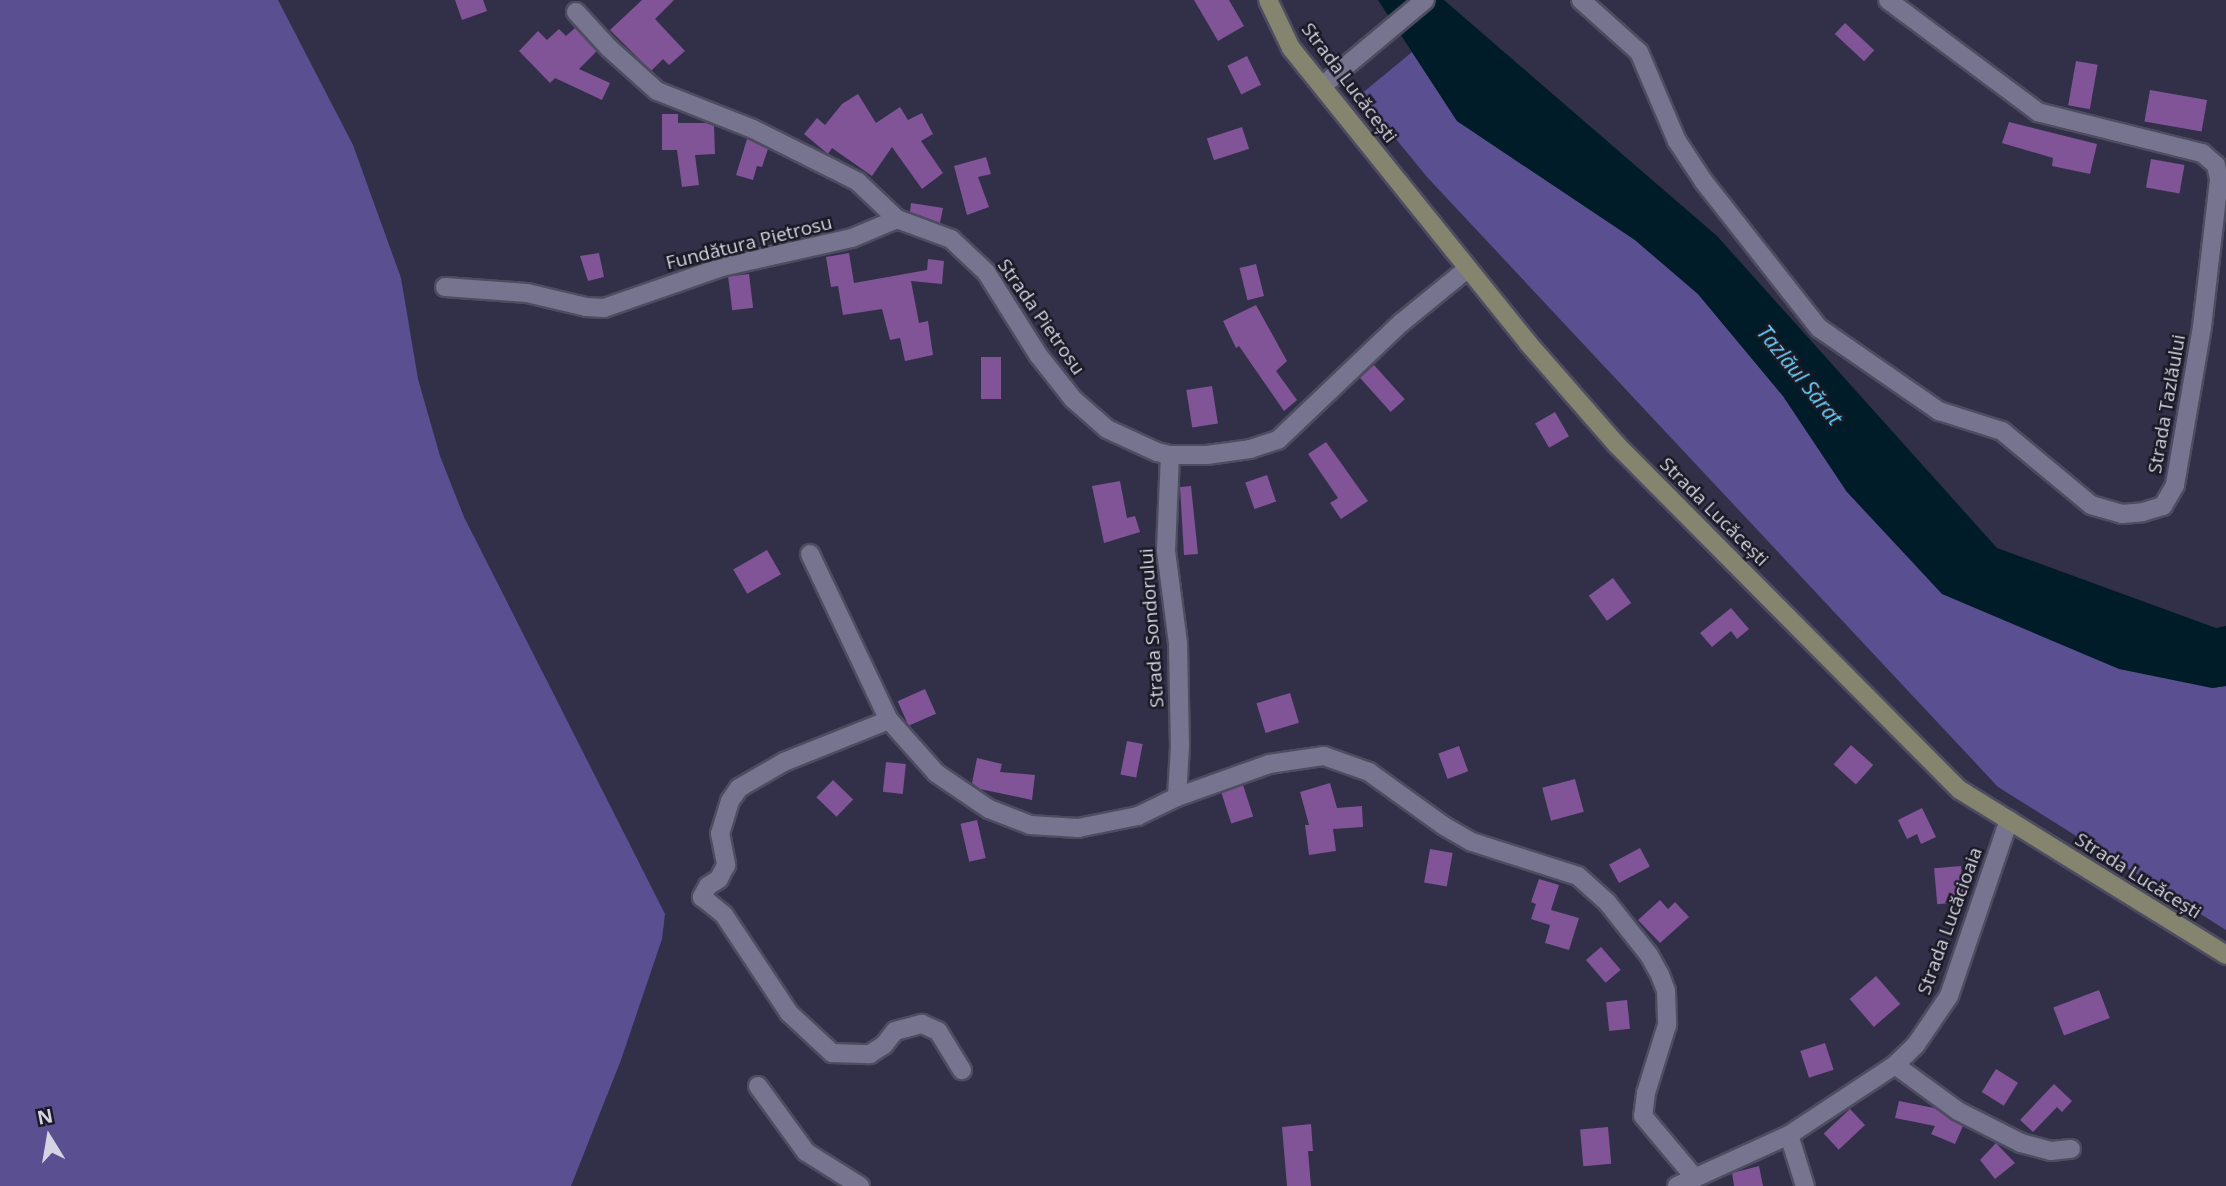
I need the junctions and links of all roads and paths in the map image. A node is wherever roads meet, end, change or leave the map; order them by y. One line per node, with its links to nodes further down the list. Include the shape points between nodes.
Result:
1 (1268, 0): 6 (main road, Strada Lucăcești, via 1291,48)
2 (1425, 0): 6 (street)
3 (1580, 0): 4 (street, Strada Tazlăului, via 1639,52 1677,141 1819,328 1939,411 2002,431 2091,505 2122,514 2163,506 2175,485 2200,340 2217,165 2202,153 2038,112)
4 (1888, 0)
5 (576, 12): 7 (street, Strada Pietrosu, via 656,91 753,130 858,182)
6 (1322, 86): 8 (main road, Strada Lucăcești)
7 (897, 219): 9 (street, Fundătura Pietrosu, via 852,238 722,267 604,308 527,293); 10 (street, Strada Pietrosu, via 938,232 974,258 1039,356 1091,416 1123,438)
8 (1466, 269): 10 (street, Strada Pietrosu, via 1401,323 1278,440 1231,452); 14 (main road, Strada Lucăcești, via 1617,444 1960,790)
9 (445, 287)
10 (1170, 455): 13 (street, Strada Sondorului, via 1166,551 1178,644)
11 (810, 554): 12 (street)
12 (889, 720): 13 (street, via 936,774 989,809 1030,825 1078,828 1138,816); 17 (street, via 784,762 739,788 720,833 726,865 702,897 724,915 789,1013 832,1054 870,1055 895,1031 922,1024 938,1031)
13 (1177, 797): 21 (street, via 1269,764 1324,756 1369,772 1472,842 1563,869 1590,884 1628,927 1666,991 1667,1025 1643,1116)
14 (2009, 820): 15 (main road, Strada Lucăcești); 16 (street, Strada Lucăcioaia, via 1949,996 1915,1046)
15 (2226, 955)
16 (1895, 1065): 19 (street, Strada Lucăcioaia); 20 (street, via 1958,1111 2021,1143 2051,1151)
17 (962, 1070)
18 (758, 1086): 22 (street, via 806,1152)
19 (1789, 1135): 21 (street, Strada Lucăcioaia); 24 (street)
20 (2071, 1149)
21 (1695, 1178): 23 (street, Strada Lucăcioaia)
22 (860, 1186)
23 (1677, 1186)
24 (1805, 1186)

